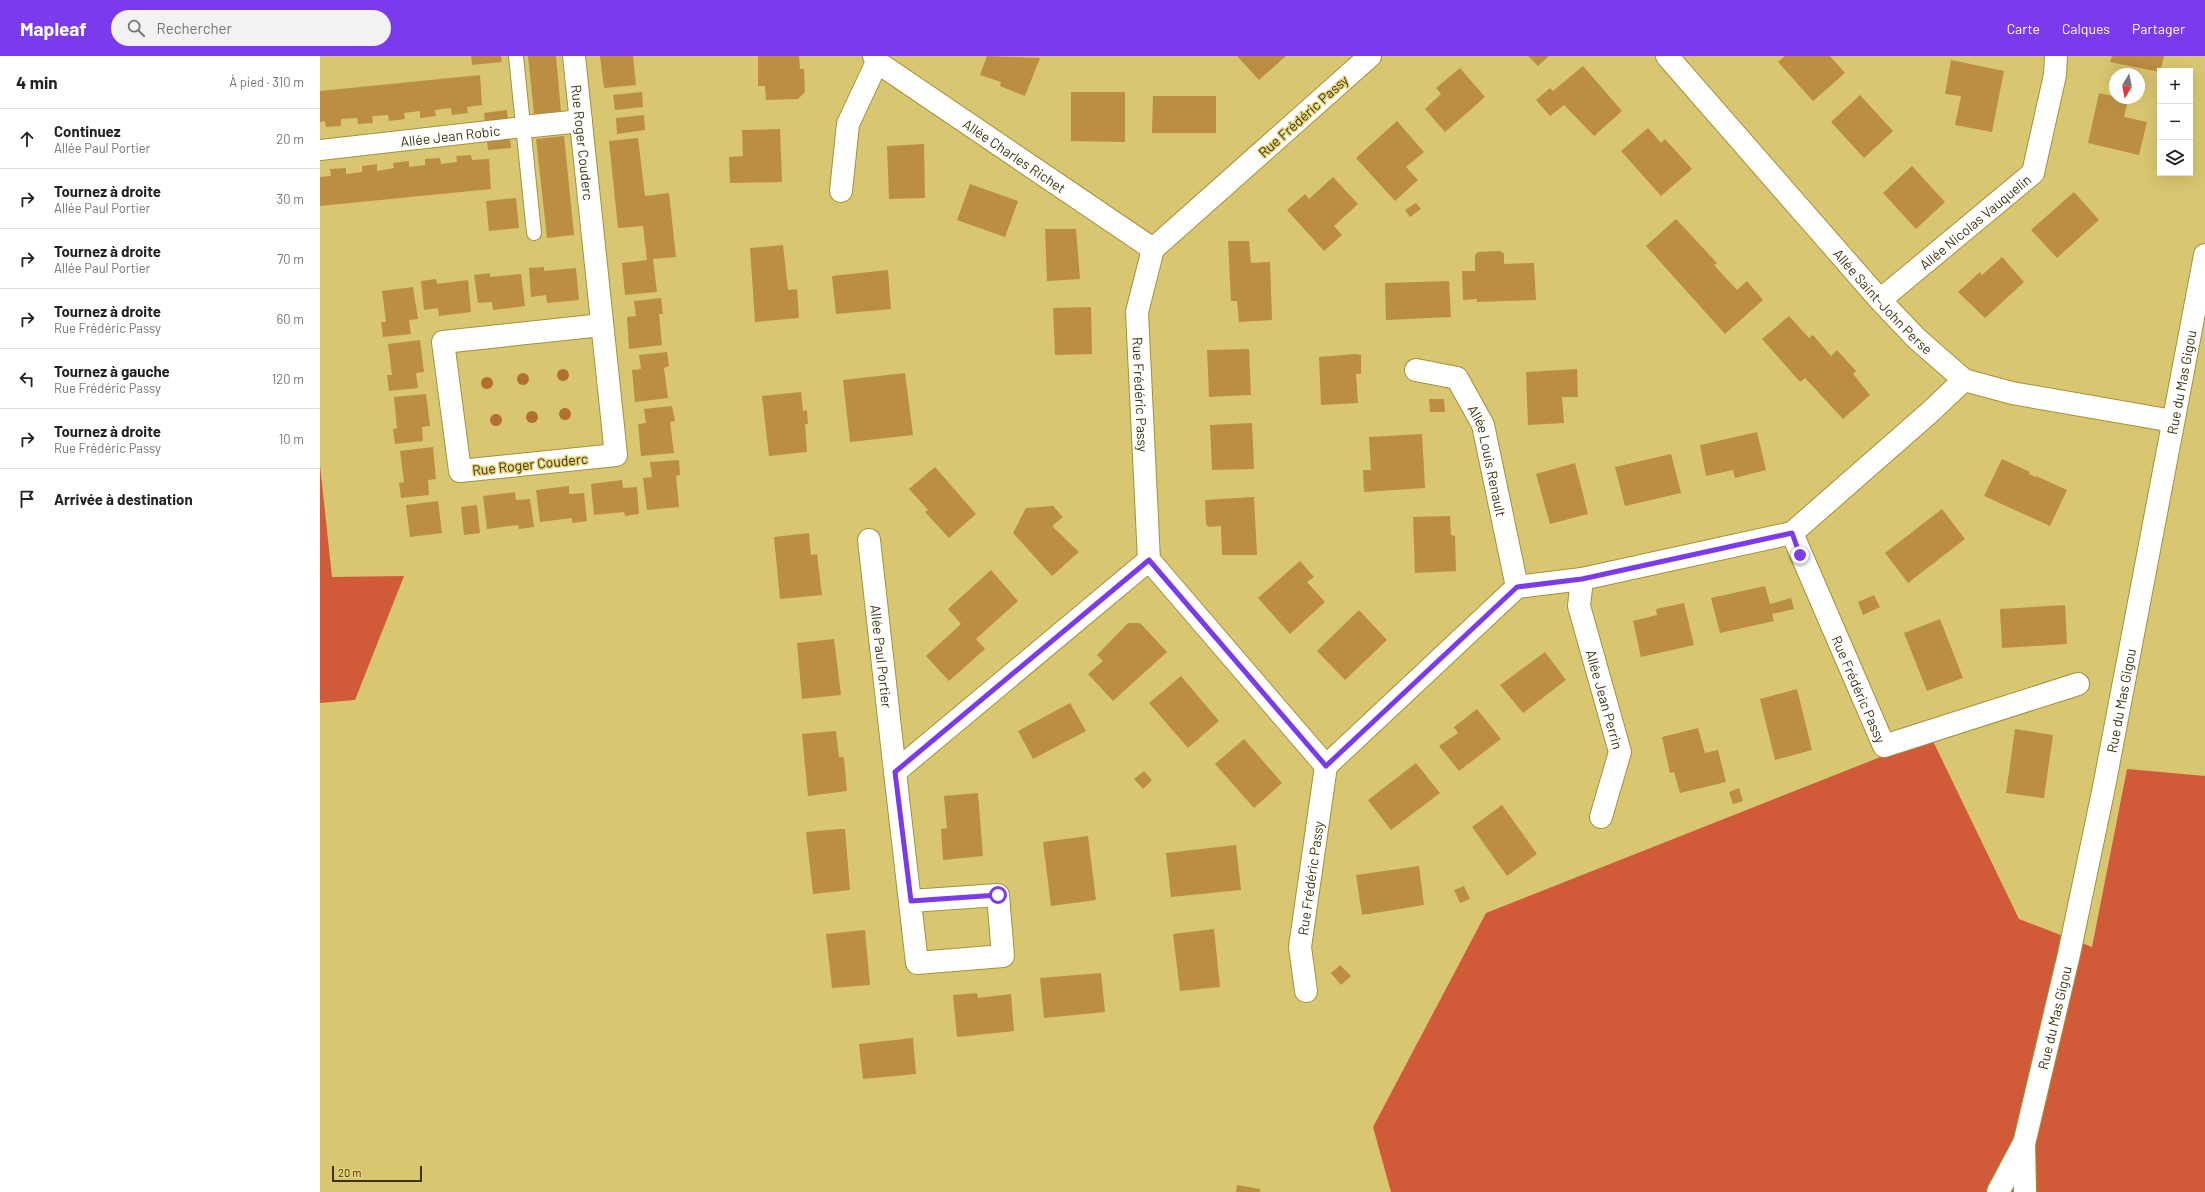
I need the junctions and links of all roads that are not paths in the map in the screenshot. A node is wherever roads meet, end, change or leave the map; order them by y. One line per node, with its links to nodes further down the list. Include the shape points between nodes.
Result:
1 (516, 56): 8 (lane)
2 (574, 56): 7 (street, Rue Roger Couderc)
3 (1370, 56): 12 (street, Rue Frédéric Passy)
4 (1667, 56): 14 (street, Allée Saint-John Perse)
5 (2056, 56): 14 (street, Allée Nicolas Vauquelin, via 2055,75 2033,173)
6 (875, 59): 10 (street, Allée Charles Richet, via 848,124); 12 (street, Allée Charles Richet)
7 (581, 121): 8 (street, Allée Jean Robic); 15 (street, Rue Roger Couderc)
8 (523, 127): 9 (street, Allée Jean Robic); 11 (lane)
9 (320, 150)
10 (841, 191)
11 (534, 233)
12 (1153, 249): 21 (street, Rue Frédéric Passy, via 1137,312)
13 (2205, 255): 18 (street, Rue du Mas Gigou)
14 (1880, 300): 17 (street, Allée Saint-John Perse, via 1916,338)
15 (602, 325): 15 (street, Rue Roger Couderc, via 443,342 460,471 616,455)
16 (1416, 370): 23 (street, Allée Louis Renault, via 1457,378 1483,425)
17 (1964, 380): 18 (street, Allée Saint-John Perse, via 2012,393); 19 (street)
18 (2173, 421): 30 (street, Rue du Mas Gigou, via 2104,787 2069,954)
19 (1792, 533): 22 (street); 24 (street, Rue Frédéric Passy, via 1884,746)
20 (869, 540): 26 (street, Allée Paul Portier)
21 (1149, 560): 25 (street); 26 (street)
22 (1582, 579): 23 (street); 27 (street, Allée Jean Perrin, via 1579,606 1620,752)
23 (1517, 587): 25 (street)
24 (2078, 684)
25 (1326, 766): 29 (street, Rue Frédéric Passy, via 1300,947)
26 (895, 772): 28 (street, Allée Paul Portier)
27 (1601, 817)
28 (911, 901): 28 (street, Allée Paul Portier, via 917,963 1003,956 998,895)
29 (1306, 991)
30 (2024, 1144): 31 (street, Rue du Mas Gigou); 32 (street, Rue du Mas Gigou)
31 (1998, 1192)
32 (2025, 1192)

